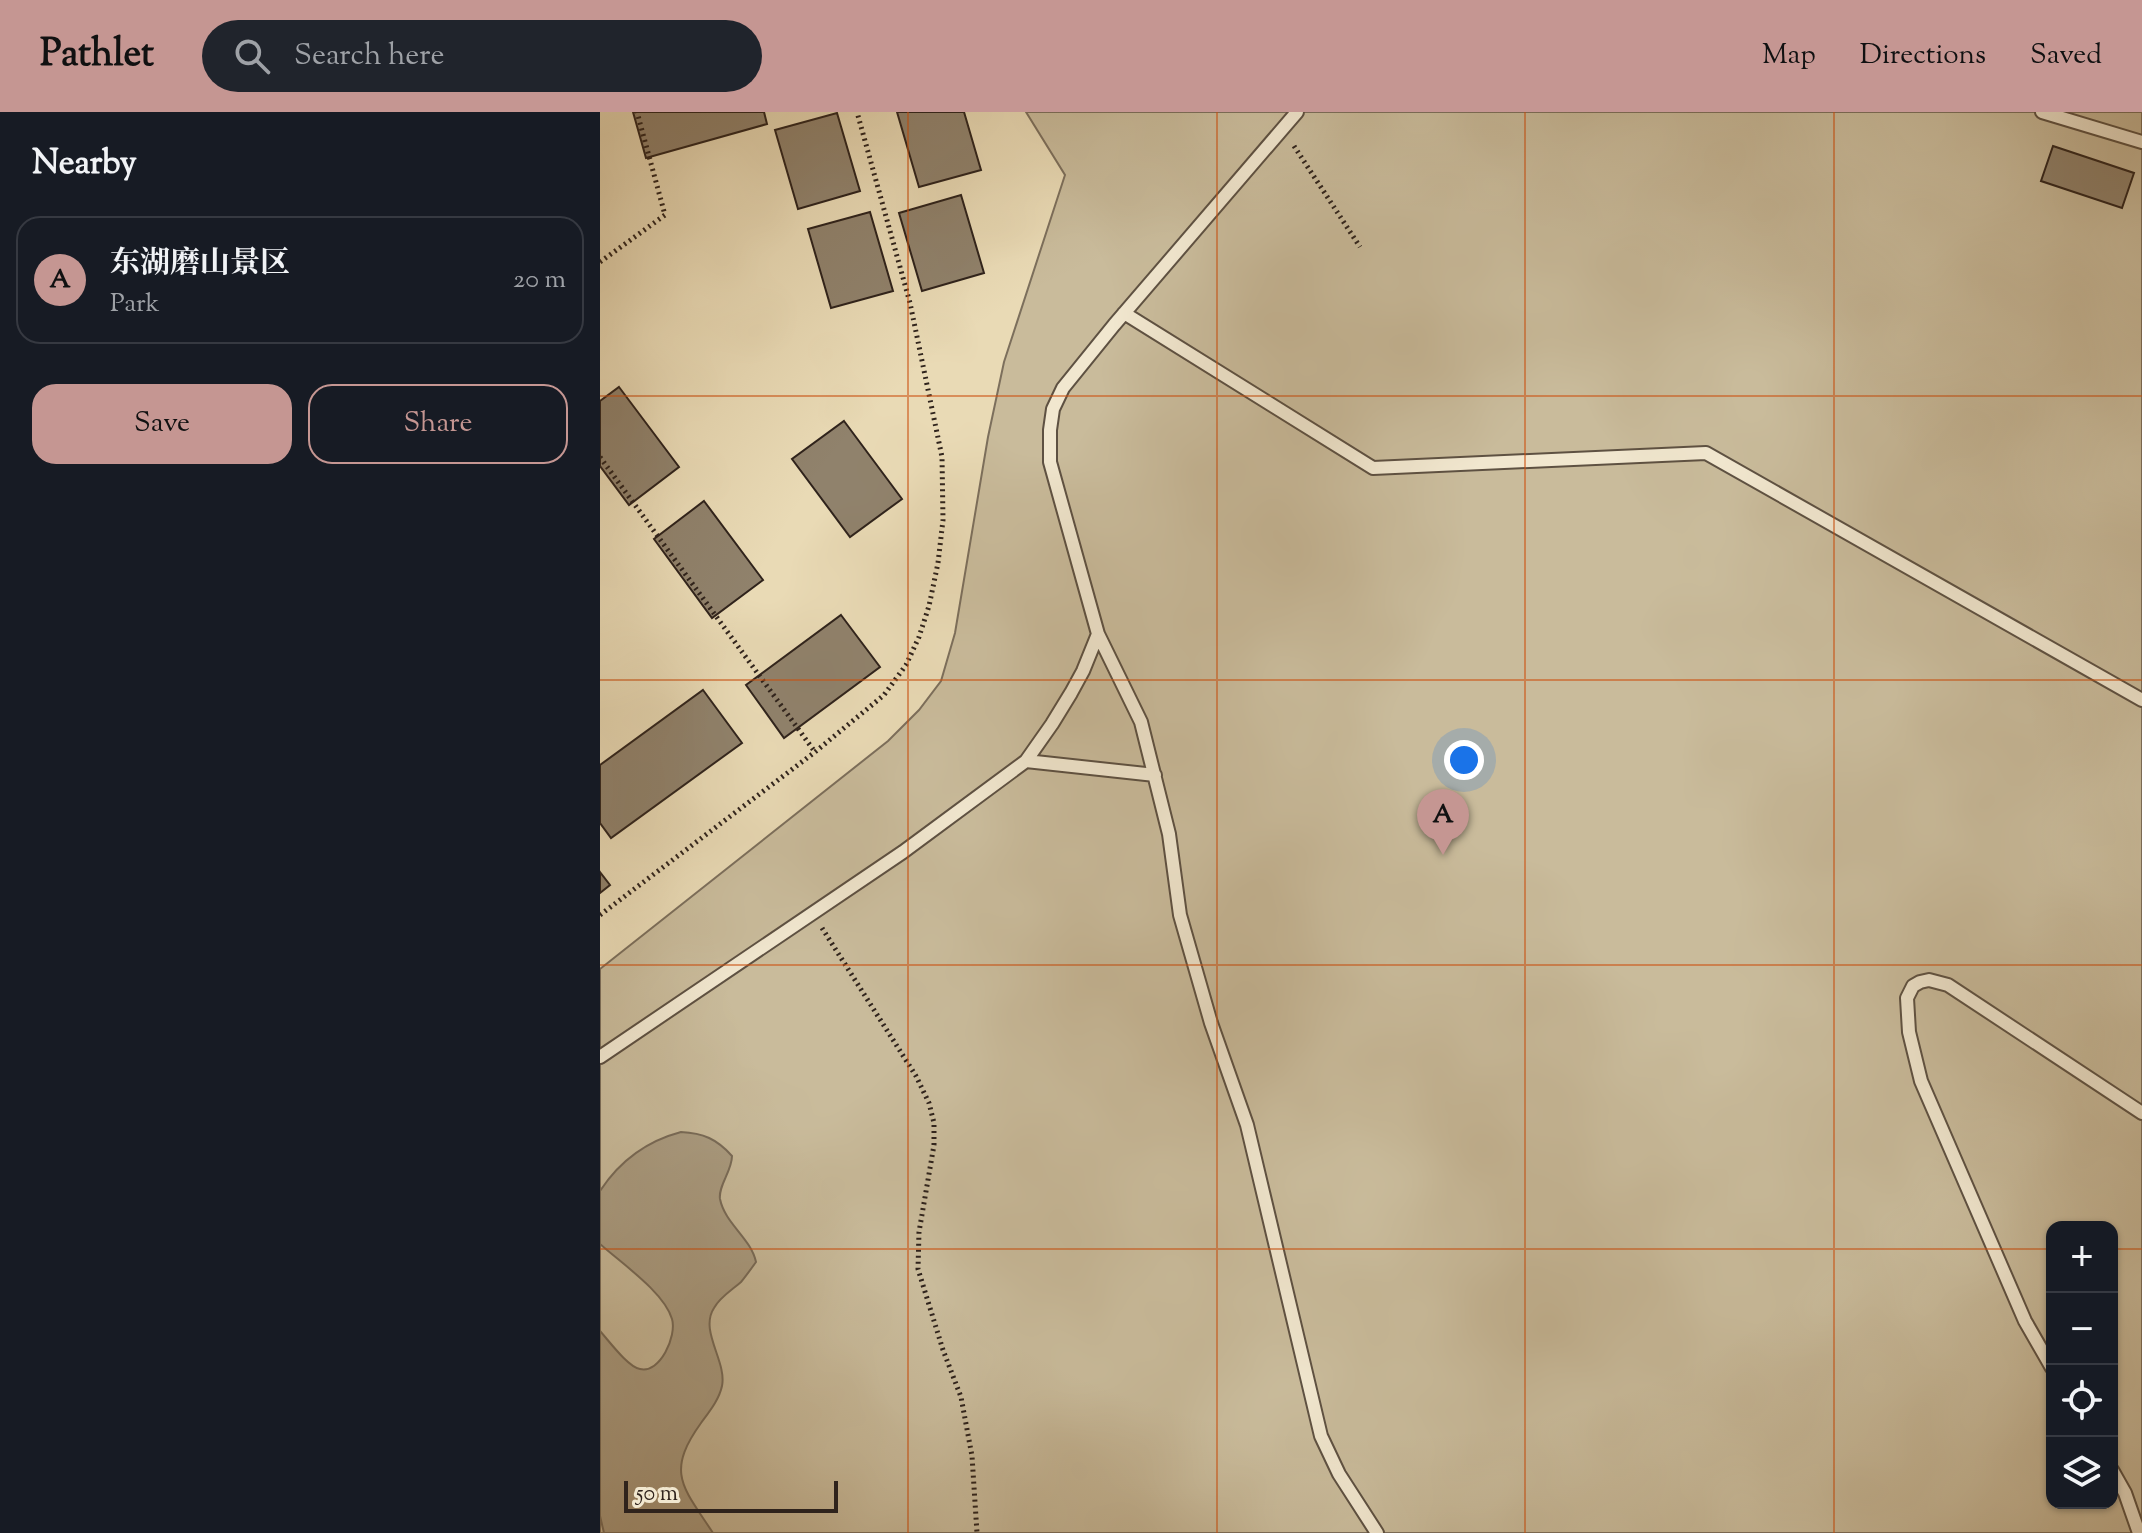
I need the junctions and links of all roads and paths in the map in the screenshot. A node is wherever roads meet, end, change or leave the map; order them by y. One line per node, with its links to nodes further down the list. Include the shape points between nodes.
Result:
1 (637, 112): 8 (path, via 665,215)
2 (857, 112): 13 (path, via 910,303 937,429 943,520 929,606 906,665 884,695)
3 (1297, 112): 5 (lane)
4 (2042, 112): 6 (lane)
5 (1282, 128): 7 (path); 9 (lane)
6 (2142, 142)
7 (1360, 247)
8 (600, 262)
9 (1124, 313): 11 (lane, via 1063,388 1050,430 1050,462); 12 (lane, via 1373,468 1706,453)
10 (600, 457): 13 (path)
11 (1098, 634): 14 (lane, via 1083,671); 15 (lane, via 1141,722)
12 (2142, 700)
13 (815, 752): 17 (path)
14 (1026, 761): 15 (lane); 16 (lane)
15 (1155, 775): 23 (lane, via 1180,915 1247,1125 1321,1436)
16 (813, 913): 18 (lane); 22 (path, via 929,1103 934,1145 918,1269 961,1397 972,1456)
17 (600, 915)
18 (600, 1057)
19 (2142, 1113): 20 (lane, via 1948,985 1929,980 1913,986 1906,1005 1921,1081 2025,1321)
20 (2050, 1365)
21 (2118, 1481): 24 (lane)
22 (977, 1533)
23 (1377, 1533)
24 (2139, 1533)

